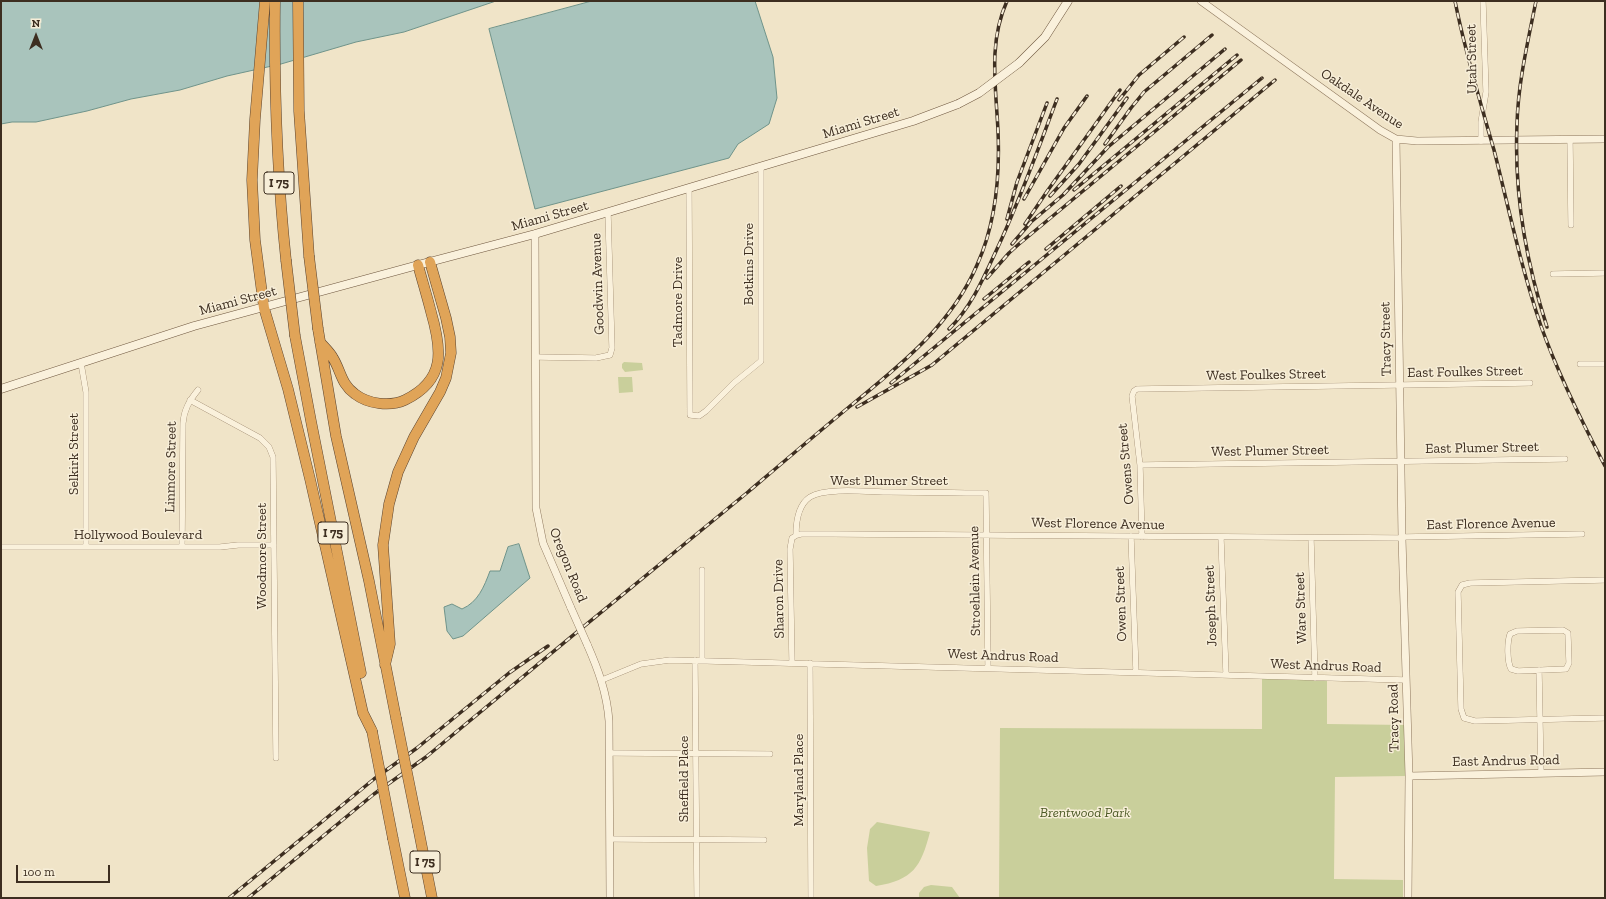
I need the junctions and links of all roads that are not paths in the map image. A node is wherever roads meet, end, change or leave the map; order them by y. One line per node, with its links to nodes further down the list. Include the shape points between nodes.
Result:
1 (265, 1): 20 (highway, via 252,180 255,240)
2 (275, 1): 65 (highway, I 75 / I 75, bridge, via 275,106 280,195 295,336)
3 (298, 1): 21 (highway, I 75, bridge, via 299,111 309,256)
4 (1068, 1): 11 (main road, Miami Street, bridge, via 1045,37 1019,63 979,93 913,121)
5 (1201, 1): 7 (street, Oakdale Avenue, via 1374,126)
6 (1483, 1): 10 (street, Utah Street, via 1486,92)
7 (1396, 139): 10 (street, Oakdale Avenue); 27 (street, Tracy Street)
8 (1605, 139): 9 (street, Oakdale Avenue)
9 (1570, 140): 10 (street, Oakdale Avenue); 14 (street)
10 (1481, 141)
11 (761, 167): 12 (main road, Miami Street); 32 (street, Botkins Drive, via 761,361 706,411 699,416)
12 (689, 189): 13 (main road, Miami Street); 32 (street, Tadmore Drive)
13 (608, 213): 15 (main road, Miami Street); 22 (street, Goodwin Avenue, via 612,348 610,355 596,358)
14 (1571, 225)
15 (535, 234): 16 (main road, Miami Street); 22 (street, Oregon Road)
16 (430, 262): 17 (main road, Miami Street); 55 (highway, via 450,337 451,353 446,378 398,472 389,504 383,545 390,644)
17 (418, 265): 20 (main road, Miami Street); 21 (highway, via 439,350 436,371 428,384 415,395 389,404 373,403 355,395 343,381 333,358)
18 (1605, 273): 19 (street)
19 (1553, 274)
20 (264, 308): 23 (main road, Miami Street, via 194,326); 65 (highway, via 288,389 363,713)
21 (320, 342): 55 (highway, I 75, via 336,436 368,575)
22 (535, 357): 61 (street, Oregon Road, bridge, via 537,515 543,543)
23 (81, 363): 28 (main road, Miami Street); 46 (street, Selkirk Street, via 86,392)
24 (1580, 364): 25 (street)
25 (1605, 364)
26 (1530, 383): 27 (street, East Foulkes Street)
27 (1400, 385): 30 (street, West Foulkes Street); 34 (street, Tracy Street)
28 (1, 389)
29 (198, 390): 31 (street, Linmore Street)
30 (1134, 391): 35 (street, Owens Street, via 1132,399)
31 (190, 400): 45 (street, Woodmore Street, via 269,446 274,463); 48 (street, Linmore Street, via 184,414 182,435)
32 (690, 415)
33 (1565, 459): 34 (street, East Plumer Street)
34 (1400, 461): 35 (street, West Plumer Street); 44 (street, Tracy Street)
35 (1140, 465): 41 (street, Owens Street)
36 (986, 493): 38 (street, Stroehlein Avenue); 39 (street, West Plumer Street, via 819,493 809,498 801,509)
37 (1582, 534): 44 (street, East Florence Avenue)
38 (987, 535): 39 (street, West Florence Avenue); 40 (street, West Florence Avenue); 56 (street, Stroehlein Avenue)
39 (795, 536): 53 (street, Sharon Drive, via 790,542)
40 (1131, 536): 41 (street, West Florence Avenue); 58 (street, Owen Street)
41 (1142, 537): 42 (street, West Florence Avenue)
42 (1221, 538): 43 (street, West Florence Avenue); 59 (street, Joseph Street)
43 (1311, 538): 44 (street, West Florence Avenue); 60 (street, Ware Street)
44 (1402, 538): 62 (street, Tracy Road)
45 (274, 545): 48 (street, Hollywood Boulevard); 69 (street, Woodmore Street)
46 (86, 546): 47 (street, Hollywood Boulevard); 48 (street, Hollywood Boulevard)
47 (1, 547)
48 (182, 547)
49 (702, 570): 52 (street)
50 (1605, 580): 64 (street, via 1470,583 1462,585 1459,590 1462,715 1475,721)
51 (695, 660): 52 (street, West Andrus Road); 61 (street, West Andrus Road, via 648,662); 67 (street, Sheffield Place)
52 (702, 660): 53 (street, West Andrus Road)
53 (792, 662): 54 (street, West Andrus Road)
54 (810, 663): 56 (street, West Andrus Road); 80 (street, Maryland Place)
55 (385, 665): 77 (highway, I 75 / I 75, bridge)
56 (988, 668): 58 (street, West Andrus Road)
57 (1539, 670): 57 (street, via 1568,668 1566,631 1517,631 1510,634 1508,642 1511,669); 64 (street)
58 (1136, 672): 59 (street, West Andrus Road)
59 (1226, 674): 60 (street, West Andrus Road)
60 (1315, 678): 62 (street, West Andrus Road)
61 (602, 680): 66 (street, Oregon Road, via 608,707)
62 (1406, 680): 72 (street, Tracy Road)
63 (1605, 718): 64 (street)
64 (1540, 719): 71 (street)
65 (372, 730): 76 (highway, I 75 / I 75, bridge)
66 (610, 753): 67 (street); 73 (street, Oregon Road)
67 (696, 753): 68 (street); 74 (street, Sheffield Place)
68 (770, 754)
69 (276, 758)
70 (1605, 772): 71 (street, East Andrus Road)
71 (1542, 773): 72 (street, East Andrus Road)
72 (1409, 776): 81 (street, Tracy Road)
73 (610, 839): 74 (street); 78 (street, Oregon Road)
74 (696, 839): 75 (street); 79 (street, Sheffield Place)
75 (764, 840)
76 (405, 898)
77 (432, 898)
78 (610, 898)
79 (696, 898)
80 (811, 898)
81 (1408, 898)

